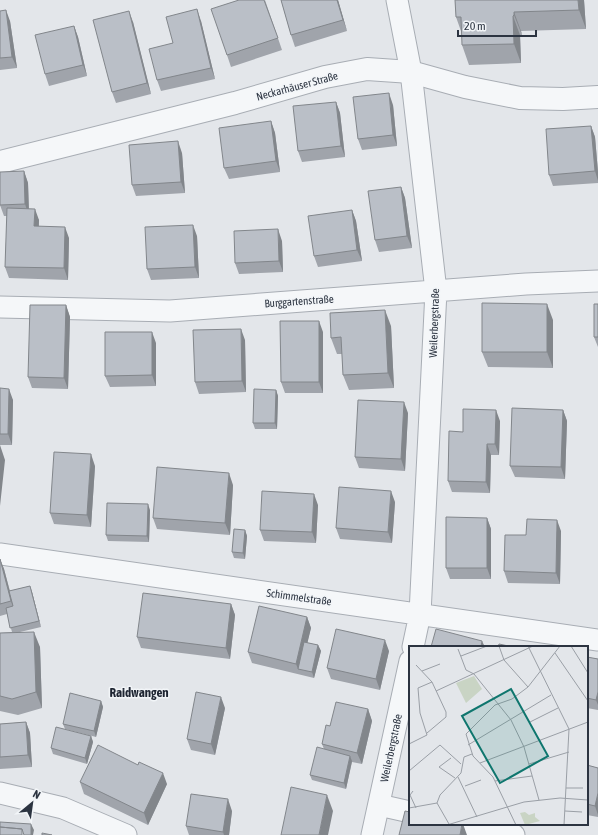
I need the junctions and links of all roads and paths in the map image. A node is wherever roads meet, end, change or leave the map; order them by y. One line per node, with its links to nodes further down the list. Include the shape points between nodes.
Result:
1 (397, 0): 2 (street, Weilerbergstraße)
2 (411, 72): 3 (street, Neckarhäuser Straße, via 465,87 520,98); 4 (street, Neckarhäuser Straße, via 367,69 324,77 235,103); 6 (street, Weilerbergstraße)
3 (598, 97)
4 (0, 162)
5 (598, 281): 6 (street, Burggartenstraße)
6 (436, 291): 7 (street, Burggartenstraße, via 170,311); 9 (street, Weilerbergstraße)
7 (0, 307)
8 (0, 554): 9 (street, Schimmelstraße)
9 (420, 614): 10 (street, Schimmelstraße); 11 (street, Weilerbergstraße)
10 (598, 640)
11 (413, 646)
12 (409, 666): 14 (street, Weilerbergstraße)
13 (0, 792): 17 (street, via 63,808)
14 (379, 805): 15 (street); 18 (street, Weilerbergstraße)
15 (409, 812)
16 (469, 825): 19 (street)
17 (126, 835)
18 (372, 835)
19 (514, 835)

